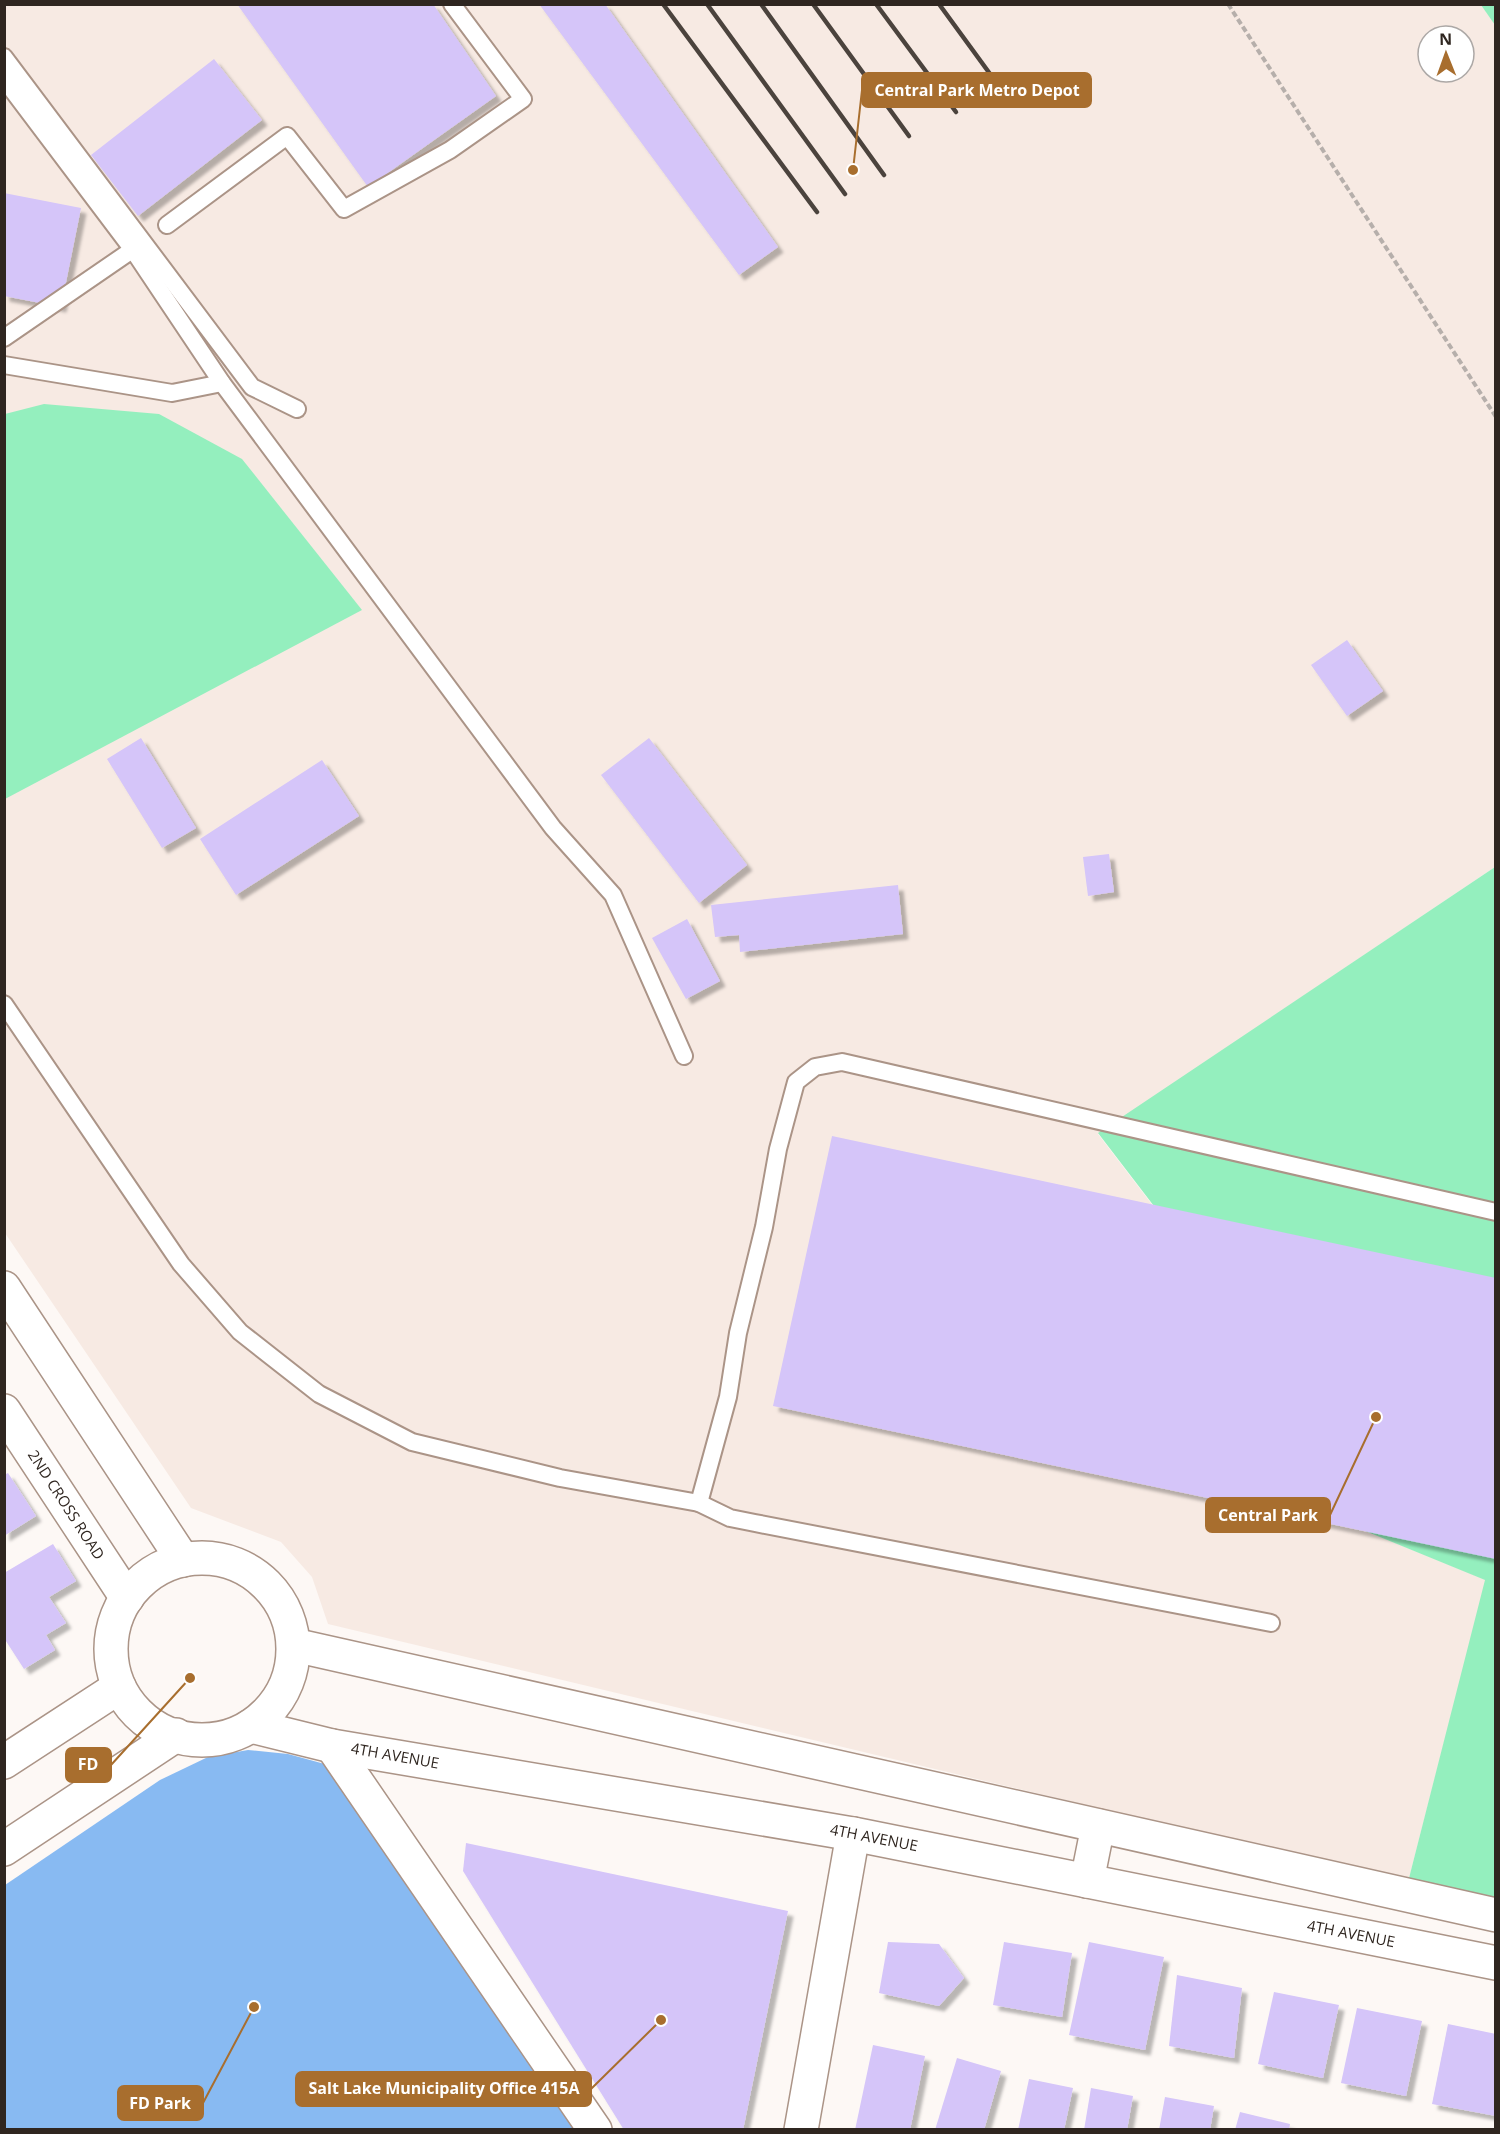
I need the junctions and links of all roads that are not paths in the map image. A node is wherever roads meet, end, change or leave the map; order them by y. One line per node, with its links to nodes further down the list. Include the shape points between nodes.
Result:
1 (452, 4): 4 (lane, via 523,99 450,150 344,209 287,136)
2 (4, 57): 9 (lane, via 252,387)
3 (4, 79): 5 (lane)
4 (167, 225)
5 (134, 249): 6 (lane); 8 (lane)
6 (4, 338)
7 (4, 365): 8 (lane, via 172,393)
8 (222, 383): 11 (lane, via 553,828 613,895)
9 (297, 410)
10 (4, 1004): 15 (lane, via 181,1264 240,1332 319,1394 412,1443 560,1478)
11 (684, 1056)
12 (1496, 1212): 15 (lane, via 842,1062 815,1067 796,1082 778,1149 728,1397)
13 (4, 1288): 16 (main road)
14 (4, 1412): 17 (main road, 2ND CROSS ROAD)
15 (699, 1503): 18 (lane, via 730,1518)
16 (183, 1560): 17 (main road, via 154,1570); 19 (main road, via 212,1558 263,1577 286,1612)
17 (127, 1598): 20 (main road, via 114,1620 110,1651)
18 (1270, 1623)
19 (294, 1645): 21 (main road, via 289,1677 275,1705); 25 (main road)
20 (119, 1687): 22 (main road, via 138,1714 164,1732); 24 (main road)
21 (251, 1726): 22 (main road, via 226,1737 195,1740); 23 (main road, 4TH AVENUE)
22 (176, 1735): 27 (main road)
23 (332, 1746): 26 (main road, 4TH AVENUE); 31 (main road)
24 (4, 1762)
25 (1098, 1826): 28 (main road); 29 (main road)
26 (853, 1834): 28 (main road, 4TH AVENUE); 32 (main road)
27 (4, 1849)
28 (1086, 1881): 30 (main road, 4TH AVENUE)
29 (1496, 1915)
30 (1496, 1963)
31 (595, 2130)
32 (801, 2130)

